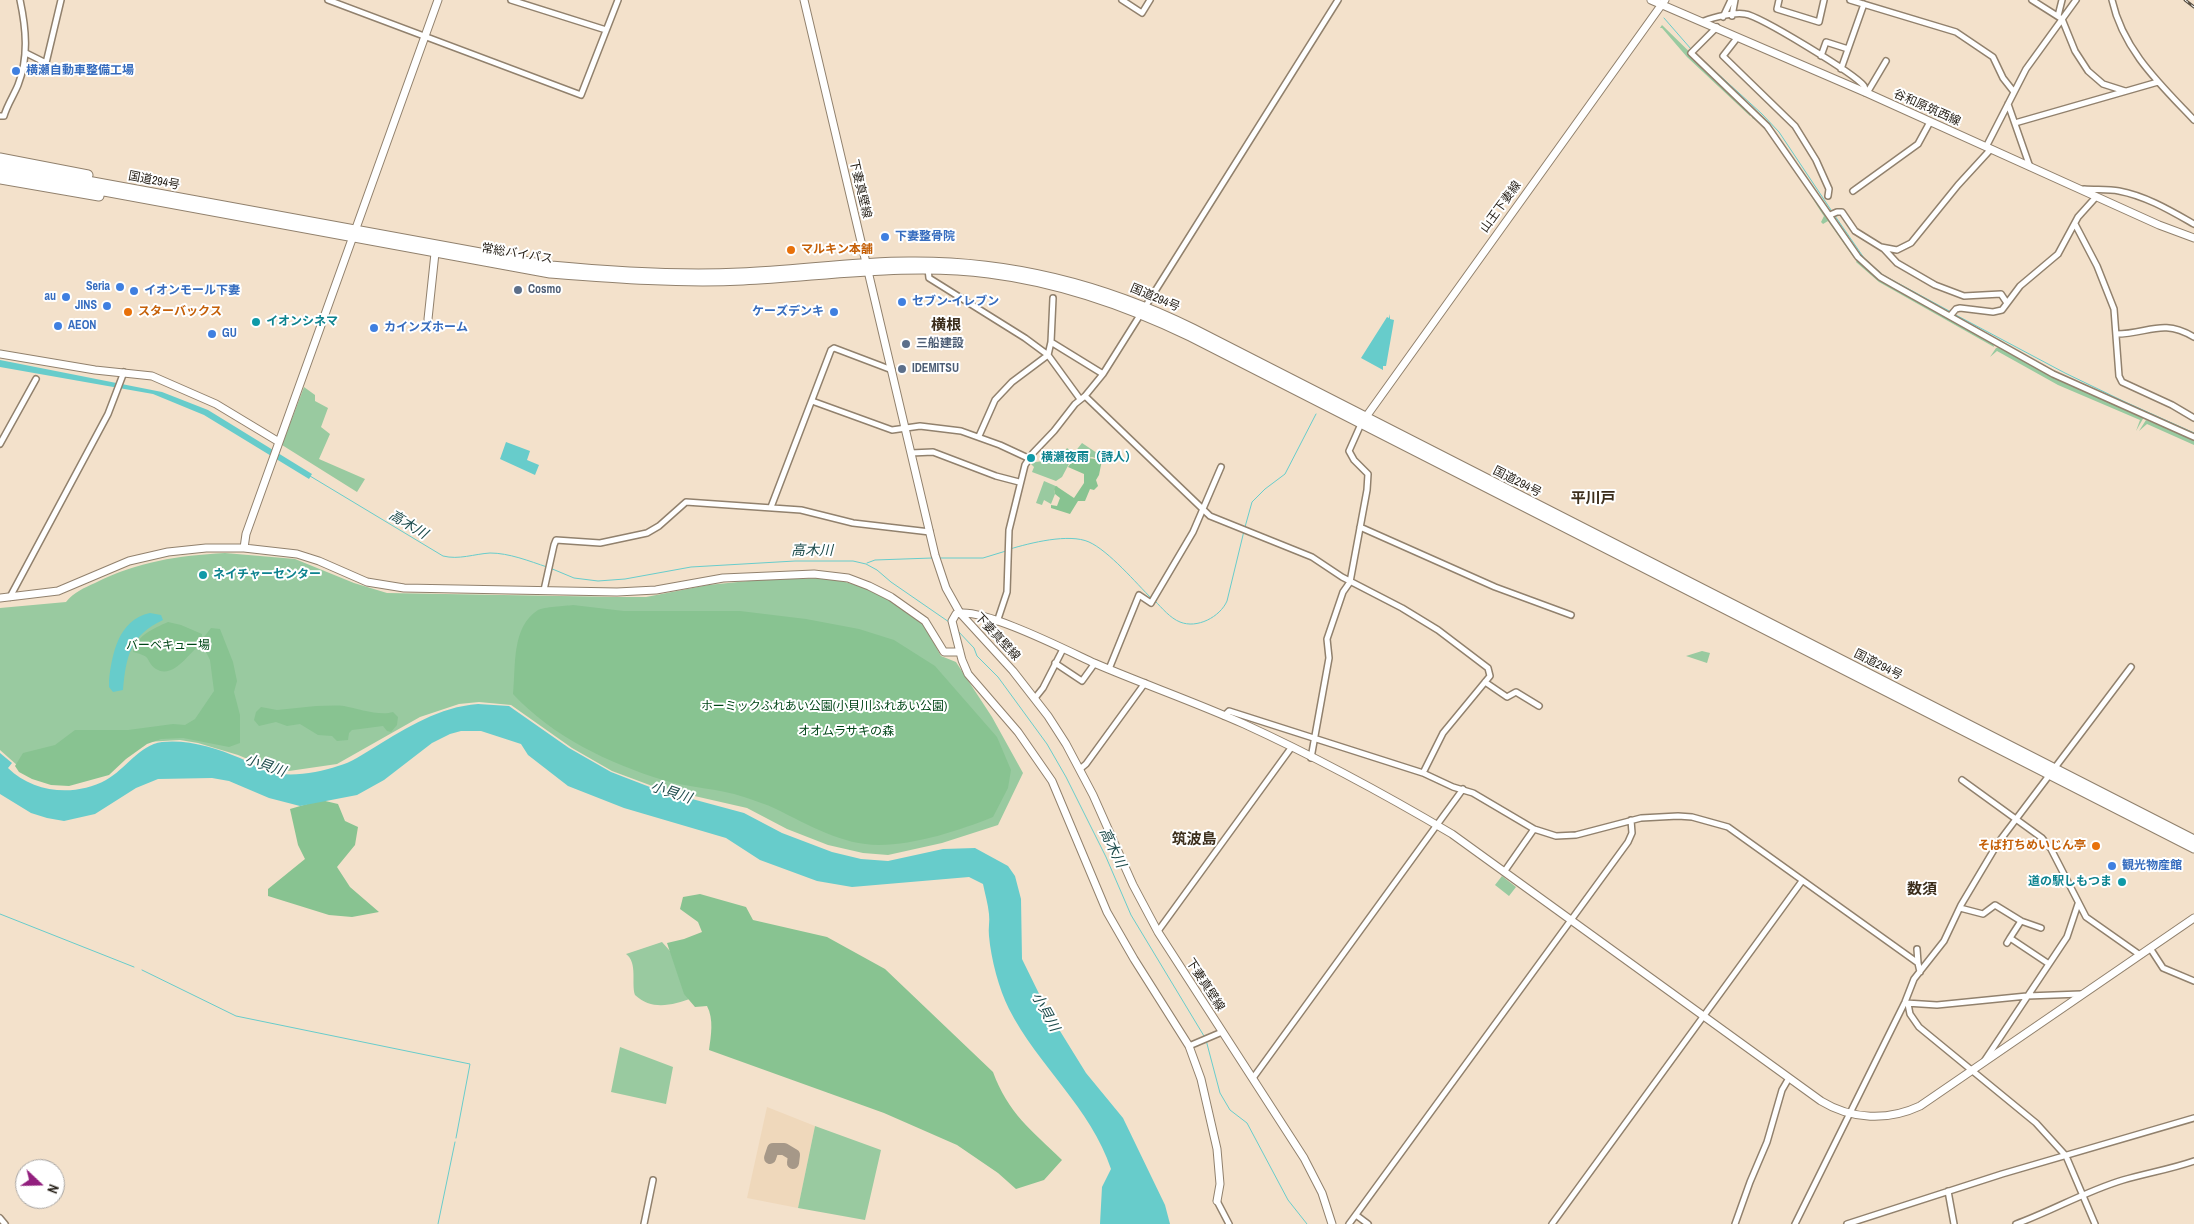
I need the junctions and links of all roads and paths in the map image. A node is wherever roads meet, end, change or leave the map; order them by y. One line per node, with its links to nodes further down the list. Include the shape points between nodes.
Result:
1 (20, 0): 32 (street)
2 (61, 0): 32 (street, via 46,63)
3 (328, 0): 29 (street)
4 (438, 0): 29 (street)
5 (511, 0): 28 (street)
6 (618, 0): 28 (street)
7 (804, 0): 64 (street, 下妻真壁線)
8 (1122, 0): 9 (street, via 1142,13)
9 (1150, 0)
10 (1338, 0): 69 (street)
11 (1651, 0): 21 (street, 谷和原筑西線)
12 (1731, 0): 24 (street)
13 (1735, 0): 23 (street)
14 (1779, 0): 15 (street, via 1777,9 1819,22)
15 (1824, 0)
16 (1850, 0): 22 (street)
17 (2032, 0): 25 (street)
18 (2062, 0): 25 (street)
19 (2076, 0): 25 (street)
20 (2112, 0): 36 (street, via 2116,20 2129,45)
21 (1663, 2): 26 (street, 谷和原筑西線); 84 (street, 山王下妻線)
22 (1864, 4): 31 (street); 38 (street, via 1956,32 1993,57)
23 (1732, 16): 24 (street); 33 (street, via 1744,14 1761,19)
24 (1724, 17): 26 (street)
25 (2060, 17): 37 (street, via 2088,71 2103,84); 38 (street)
26 (1704, 21): 27 (street, 谷和原筑西線)
27 (1717, 27): 30 (street, 谷和原筑西線); 56 (street, via 1691,53 1767,126)
28 (606, 30): 29 (street, via 581,95)
29 (424, 37): 60 (street)
30 (1737, 38): 39 (street, 谷和原筑西線); 53 (street, via 1723,56 1795,126 1816,160 1829,189)
31 (1848, 49): 33 (street, via 1826,42); 35 (street)
32 (26, 53): 41 (street, via 18,86 4,116)
33 (1821, 56): 35 (street)
34 (1886, 61): 39 (street)
35 (1841, 69): 39 (street, via 1864,85)
36 (2158, 82): 37 (street); 42 (street)
37 (2126, 91): 44 (street)
38 (2014, 92): 40 (street)
39 (1867, 93): 43 (street, 谷和原筑西線)
40 (2008, 104): 44 (street); 45 (street)
41 (0, 116)
42 (2194, 120)
43 (1930, 122): 45 (street, 谷和原筑西線); 51 (street, via 1918,144)
44 (2015, 123): 48 (street)
45 (1988, 148): 48 (street, 谷和原筑西線); 62 (street, via 1911,243 1897,250)
46 (0, 158): 55 (highway, via 89,175)
47 (0, 165): 55 (highway, 国道294号)
48 (2030, 168): 52 (street, 谷和原筑西線)
49 (0, 172): 55 (highway, 国道294号)
50 (0, 179): 55 (highway, via 79,194)
51 (1853, 191)
52 (2082, 191): 54 (street, 谷和原筑西線); 59 (street, via 2131,194)
53 (1828, 196)
54 (2096, 197): 58 (street); 61 (street, 谷和原筑西線)
55 (167, 200): 57 (highway, 国道294号); 60 (highway, 常総バイパス)
56 (1830, 215): 62 (street, via 1842,212 1855,231); 70 (street, via 1869,268)
57 (303, 221): 60 (highway, 常総バイパス)
58 (2075, 224): 68 (street, via 2058,254 2020,286); 72 (street, via 2107,288 2114,309)
59 (2194, 224)
60 (354, 234): 63 (highway, 常総バイパス); 65 (highway, 常総バイパス, via 516,261 608,271 687,274); 89 (street)
61 (2194, 238)
62 (1876, 245): 68 (street, via 1897,263 1935,285 1964,296 2001,294)
63 (435, 253): 64 (highway, 常総バイパス, via 550,272 626,279 741,280); 71 (street)
64 (867, 268): 65 (highway, 国道294号); 66 (highway, 国道294号); 69 (highway, 国道294号, via 918,262 990,266 1087,286); 77 (street, 下妻真壁線)
65 (797, 269)
66 (928, 269): 69 (highway, 国道294号, via 988,273 1053,284); 76 (street, via 929,278)
67 (1053, 298): 74 (street)
68 (2007, 302): 70 (street, via 1999,311 1960,308)
69 (1143, 310): 78 (street); 84 (highway, 国道294号)
70 (1950, 316): 87 (street, via 2053,374)
71 (428, 319)
72 (2116, 334): 73 (street, via 2172,327); 83 (street, via 2122,382)
73 (2194, 336)
74 (1051, 342): 76 (street); 78 (street)
75 (0, 354): 79 (street)
76 (1048, 355): 81 (street); 86 (street, via 994,400)
77 (892, 370): 82 (street, via 832,348); 85 (street, 下妻真壁線)
78 (1102, 374): 81 (street)
79 (123, 376): 89 (street, via 157,378 207,399); 101 (street, via 108,414)
80 (36, 379): 88 (street)
81 (1083, 397): 91 (street); 95 (street)
82 (812, 400): 85 (street, via 892,430); 94 (street)
83 (2194, 418)
84 (1363, 421): 96 (street, via 1349,451 1369,479); 121 (highway, 国道294号)
85 (906, 429): 86 (street, via 920,426); 90 (street, 下妻真壁線)
86 (979, 436): 91 (street)
87 (2194, 437)
88 (0, 444)
89 (278, 444): 98 (street)
90 (911, 453): 93 (street, via 933,452); 97 (street, 下妻真壁線)
91 (1028, 458): 93 (street)
92 (1221, 467): 95 (street)
93 (1020, 482): 105 (street, via 1008,543 1006,592)
94 (771, 507): 97 (street, via 801,510 853,523); 100 (street, via 686,502 646,533 600,542 556,540)
95 (1204, 510): 99 (street, via 1210,516 1312,557); 111 (street, via 1155,597 1151,602 1139,595)
96 (1360, 527): 99 (street); 104 (street, via 1495,587)
97 (930, 532): 103 (street, 下妻真壁線, via 946,588)
98 (244, 548): 100 (street, via 297,554 356,578 386,586); 101 (street, via 206,548 148,556 58,591)
99 (1350, 582): 112 (street, via 1402,608 1458,643 1488,668 1490,676); 117 (street, via 1343,592 1327,639 1329,658)
100 (544, 590): 107 (street, via 617,592 656,590 738,577 840,576 891,596 925,621 944,652)
101 (10, 597): 102 (street)
102 (0, 598)
103 (960, 613): 105 (street); 107 (street, via 953,617); 114 (street, 下妻真壁線)
104 (1571, 615)
105 (997, 622): 106 (street)
106 (1063, 649): 108 (street); 109 (street)
107 (960, 652): 152 (street, via 972,680 1018,732 1052,782 1107,912)
108 (1056, 663): 109 (street, via 1082,682); 114 (street)
109 (1095, 663): 111 (street)
110 (2131, 666): 121 (street)
111 (1109, 669): 113 (street)
112 (1485, 682): 115 (street, via 1507,697 1516,692); 122 (street, via 1443,733)
113 (1145, 683): 116 (street); 120 (street)
114 (1035, 698): 120 (street, 下妻真壁線)
115 (1539, 706)
116 (1224, 716): 117 (street, via 1229,711); 118 (street)
117 (1315, 737): 119 (street); 122 (street)
118 (1291, 748): 119 (street); 139 (street)
119 (1311, 758): 127 (street)
120 (1080, 769): 139 (street, 下妻真壁線, via 1133,885)
121 (2052, 771): 126 (street); 129 (highway, 国道294号); 130 (highway, 国道294号)
122 (1424, 773): 124 (street)
123 (1962, 780): 126 (street)
124 (1463, 789): 127 (street); 128 (street)
125 (1631, 820): 128 (street, via 1576,835 1556,836); 132 (street, via 1692,817 1728,827); 136 (street, via 1632,833 1628,842)
126 (2015, 820): 133 (street, via 2042,838 2051,849); 134 (street)
127 (1436, 824): 131 (street); 155 (street)
128 (1534, 829): 131 (street)
129 (2194, 840)
130 (2194, 848)
131 (1504, 872): 136 (street)
132 (1802, 881): 143 (street); 150 (street)
133 (2078, 904): 142 (street, via 2086,917); 144 (street, via 2067,937)
134 (1960, 908): 137 (street, via 1983,914 1995,905); 145 (street, via 1944,941)
135 (2194, 918): 140 (street)
136 (1570, 920): 150 (street); 165 (street)
137 (2020, 921): 138 (street); 144 (street, via 2009,941)
138 (2041, 928)
139 (1158, 931): 151 (street, 下妻真壁線)
140 (2150, 948): 142 (street); 146 (street, via 2163,968)
141 (1917, 949): 143 (street)
142 (2140, 955): 147 (street)
143 (1918, 964): 145 (street)
144 (2049, 964): 148 (street)
145 (1920, 972): 149 (street, via 1914,979)
146 (2194, 981)
147 (2083, 994): 148 (street); 153 (street)
148 (2028, 996): 149 (street, via 1937,1005); 153 (street)
149 (1907, 1003): 154 (street, via 1918,1027); 157 (street)
150 (1703, 1016): 156 (street); 173 (street)
151 (1219, 1033): 152 (street); 155 (street, 下妻真壁線)
152 (1189, 1046): 164 (street, via 1201,1079 1217,1148 1220,1184)
153 (1982, 1065): 154 (street)
154 (1972, 1072): 157 (street, via 1908,1111 1885,1116); 159 (street, via 2036,1123)
155 (1253, 1078): 170 (street, 下妻真壁線, via 1310,1168)
156 (1789, 1078): 157 (street, via 1826,1104); 174 (street, via 1782,1090 1768,1142)
157 (1850, 1114): 175 (street)
158 (2194, 1118): 159 (street)
159 (2066, 1156): 162 (street); 163 (street)
160 (2194, 1160): 163 (street)
161 (653, 1180): 168 (street)
162 (1948, 1191): 176 (street); 177 (street)
163 (2083, 1195): 178 (street); 179 (street)
164 (1217, 1200): 169 (street)
165 (1356, 1215): 171 (street); 172 (street)
166 (0, 1218): 167 (street)
167 (5, 1224)
168 (644, 1224)
169 (1229, 1224)
170 (1332, 1224)
171 (1349, 1224)
172 (1368, 1224)
173 (1552, 1224)
174 (1735, 1224)
175 (1795, 1224)
176 (1847, 1224)
177 (1954, 1224)
178 (2016, 1224)
179 (2095, 1224)

